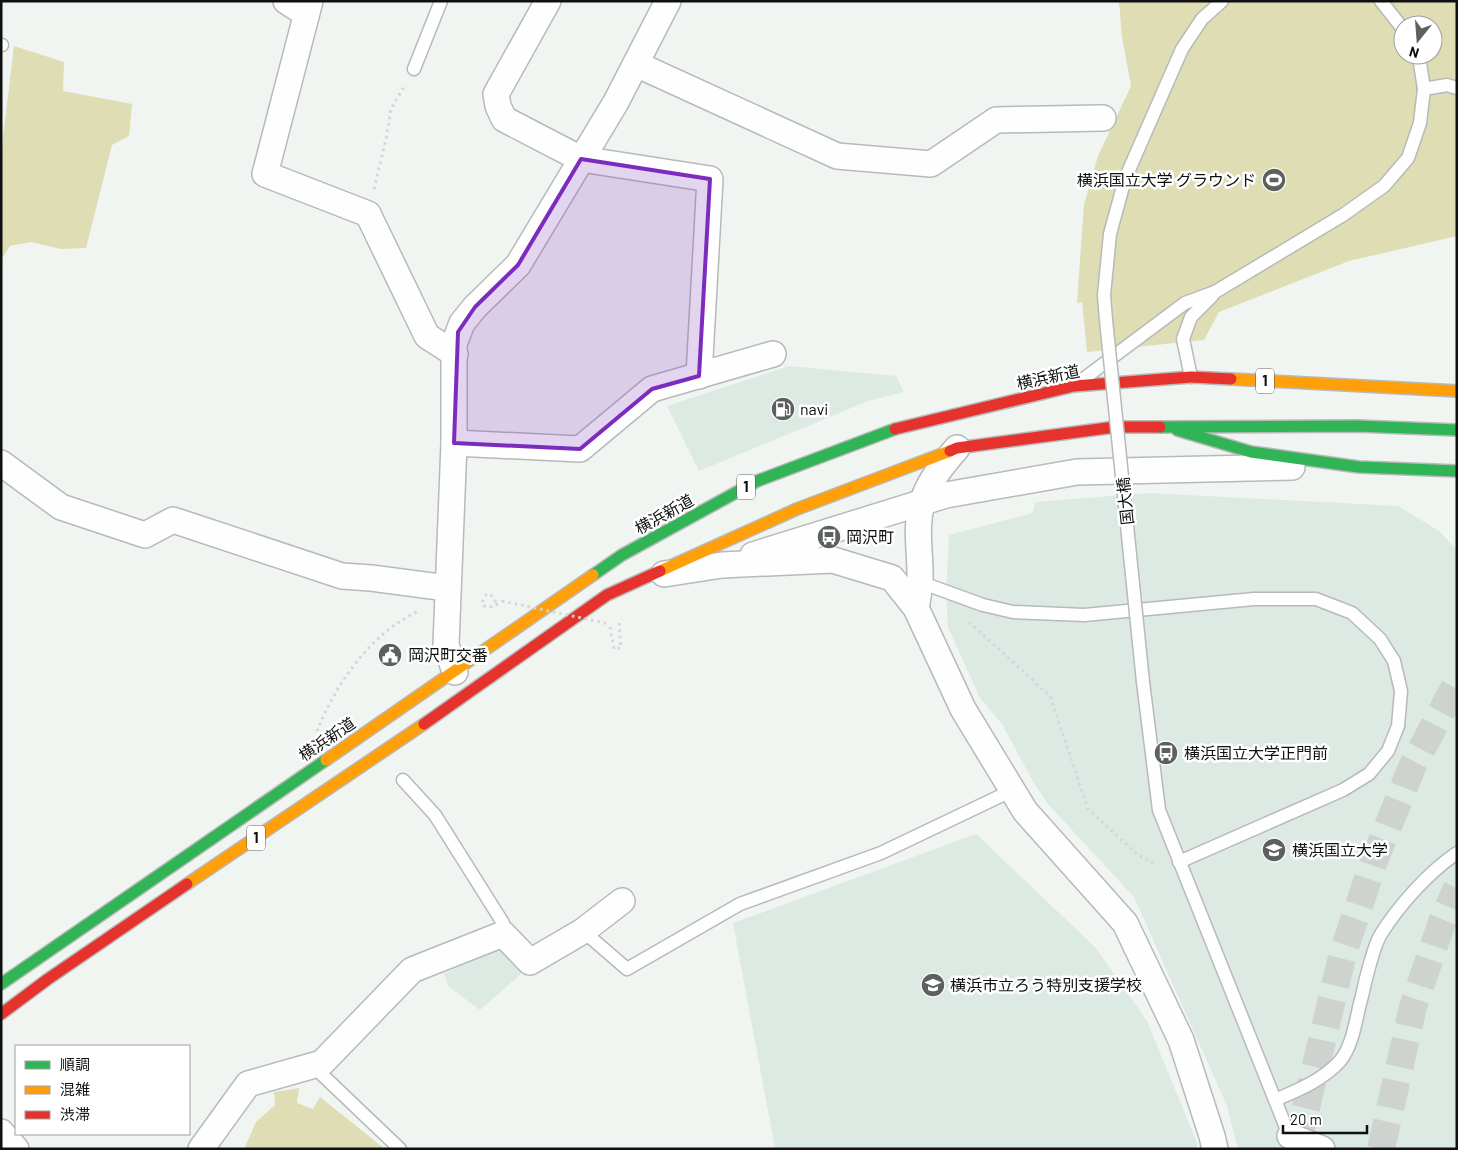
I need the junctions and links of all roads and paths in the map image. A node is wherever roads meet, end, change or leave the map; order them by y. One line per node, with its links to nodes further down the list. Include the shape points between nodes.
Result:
1 (441, 1): 10 (lane)
2 (548, 1): 14 (street, via 496,94 498,106 504,119)
3 (668, 1): 8 (street)
4 (1222, 1): 45 (lane, 国大橋, bridge, via 1202,19 1182,49 1126,179 1110,234 1104,295 1158,810)
5 (1382, 1): 7 (lane)
6 (301, 6): 15 (street, via 265,174)
7 (1393, 16)
8 (636, 64): 13 (street, via 837,156 930,164 996,120); 14 (street)
9 (1420, 65): 12 (lane)
10 (414, 69): 15 (path, via 391,109 376,184)
11 (1457, 88): 12 (lane, via 1447,85)
12 (1424, 89): 16 (lane, via 1420,123 1408,158 1384,186 1343,215)
13 (1103, 118)
14 (581, 159): 17 (street, via 518,265 462,324 454,344); 19 (street, via 710,180)
15 (364, 212): 17 (street, via 368,214 427,336)
16 (1215, 292): 20 (lane, via 1191,317 1183,339); 21 (lane, via 1185,303)
17 (454, 354): 25 (street)
18 (773, 354): 19 (street)
19 (698, 376): 25 (street, via 652,389 580,449)
20 (1191, 377): 21 (main road, 横浜新道 / 1); 22 (main road, 横浜新道 / 1)
21 (1074, 386): 40 (main road, 横浜新道 / 1, via 898,428 757,481 622,556)
22 (1457, 391)
23 (1162, 426): 24 (main road, 横浜新道 / 1, via 1357,426); 26 (main road, 横浜新道 / 1, via 1115,427); 28 (main road, via 1251,452)
24 (1457, 430)
25 (454, 443): 36 (street)
26 (957, 448): 30 (street, via 933,479); 32 (main road, 横浜新道 / 1, via 797,509)
27 (1, 463): 36 (street, via 60,507 145,535 173,520 342,576 371,578)
28 (1359, 468): 29 (main road); 30 (street, via 1077,472)
29 (1457, 471)
30 (922, 501): 31 (street); 34 (street, via 917,537)
31 (722, 565): 32 (street); 33 (street, via 833,560)
32 (642, 578): 40 (main road, 横浜新道 / 1, via 607,595)
33 (892, 578): 34 (lane); 38 (street)
34 (920, 581): 35 (lane); 38 (street)
35 (946, 592): 45 (lane, via 983,606 1013,612 1084,614 1254,599 1316,599 1352,613 1380,639 1394,661 1401,691 1395,734 1388,751 1369,774 1343,790); 46 (path, via 973,626 1050,696 1088,809 1138,855)
36 (447, 593): 40 (street, via 446,644); 41 (path, via 371,644 345,677)
37 (496, 602): 39 (path, bridge, via 490,594 482,602 486,607 496,606 502,601 610,624 614,649 621,648)
38 (916, 608): 43 (street, via 963,709)
39 (619, 621)
40 (459, 684): 50 (main road, 横浜新道 / 1, via 299,777); 51 (main road, 横浜新道 / 1)
41 (317, 733)
42 (403, 780): 49 (lane, via 435,815 503,923)
43 (1013, 790): 48 (lane, via 881,853 740,904 627,969); 59 (street, via 1025,811 1125,923 1181,1040)
44 (1457, 853): 53 (lane, via 1438,865 1380,935 1349,1045 1340,1061 1313,1083)
45 (1179, 862): 46 (lane, 国大橋)
46 (1186, 880): 53 (lane, 国大橋)
47 (622, 901): 48 (street)
48 (583, 932): 49 (street, via 530,962)
49 (503, 934): 52 (street, via 412,970 322,1063)
50 (1, 984)
51 (1, 1014)
52 (313, 1066): 57 (street, via 248,1084); 58 (lane)
53 (1275, 1100): 55 (lane, 国大橋)
54 (1, 1132): 56 (street)
55 (1292, 1143): 60 (street)
56 (16, 1149)
57 (201, 1149)
58 (400, 1149)
59 (1215, 1149)
60 (1322, 1149)

